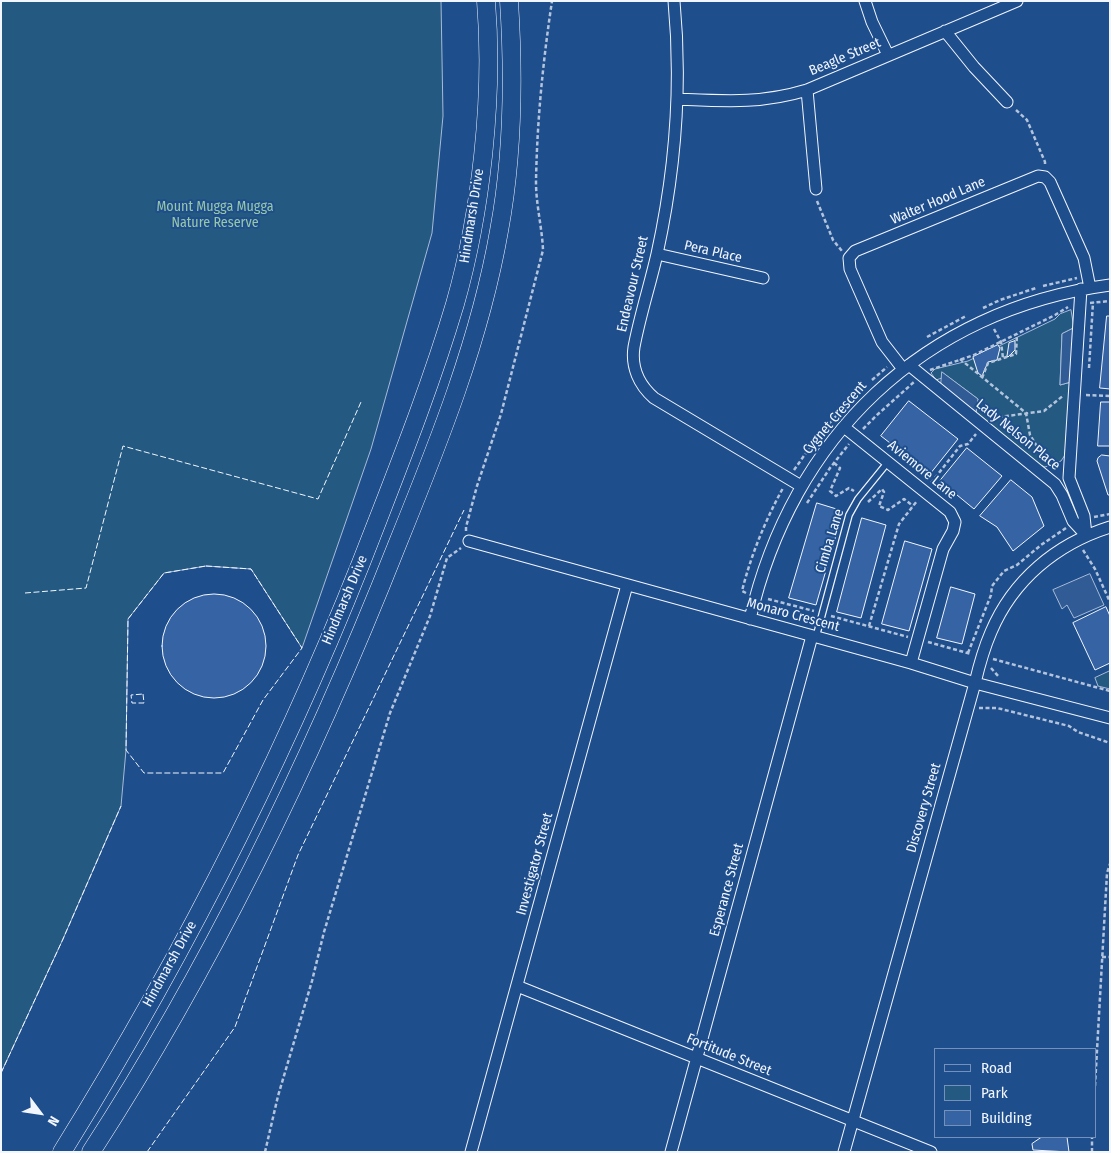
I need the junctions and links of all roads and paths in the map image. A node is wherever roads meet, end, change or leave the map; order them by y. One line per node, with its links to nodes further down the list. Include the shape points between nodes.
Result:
1 (486, 1): 70 (main road, Hindmarsh Drive, via 486,114 471,232 447,329 406,448 337,621 265,780 174,957)
2 (509, 1): 71 (main road, Hindmarsh Drive, via 512,87 507,176 500,229 475,331 433,452 360,637 281,810 186,992)
3 (552, 1): 43 (path, via 544,50 536,182 543,250 501,414 466,528)
4 (674, 1): 10 (street, Endeavour Street)
5 (865, 1): 8 (street)
6 (1017, 1): 7 (street, Beagle Street)
7 (945, 31): 8 (street, Beagle Street); 11 (street)
8 (888, 55): 9 (street, Beagle Street)
9 (807, 90): 10 (street, Beagle Street, via 758,101); 12 (street)
10 (677, 99): 13 (street, Endeavour Street, via 673,160)
11 (1007, 102)
12 (816, 189)
13 (657, 254): 14 (street, Pera Place); 37 (street, Endeavour Street, via 633,352 640,382 654,398)
14 (763, 278)
15 (1110, 285): 16 (street, Cygnet Crescent)
16 (1085, 289): 19 (street, Lady Nelson Place); 20 (street, Cygnet Crescent); 25 (street, Walter Hood Lane, via 1084,258 1050,182 1038,176 855,251 850,258 850,269 882,342)
17 (1110, 301): 18 (path)
18 (1094, 302): 19 (path); 27 (path)
19 (1080, 305): 21 (path, via 1066,307); 29 (street, Lady Nelson Place)
20 (986, 313): 22 (path); 25 (street, Cygnet Crescent)
21 (1017, 334): 22 (path); 23 (path, via 1016,354)
22 (1001, 342): 23 (path); 24 (path)
23 (1002, 358): 28 (path, via 988,363)
24 (960, 359): 26 (path, via 933,368); 28 (path)
25 (906, 367): 26 (street, Lady Nelson Place); 32 (street, Cygnet Crescent, via 871,396)
26 (922, 376): 33 (street, Lady Nelson Place); 34 (path)
27 (1088, 376)
28 (982, 378): 31 (path)
29 (1074, 394): 30 (path); 31 (path, via 1066,394 1044,411); 42 (street, Lady Nelson Place, via 1069,478 1084,516)
30 (1110, 396)
31 (1026, 413): 33 (path, via 991,418); 36 (path, via 1030,435 1042,455)
32 (844, 427): 34 (street, Aviemore Lane); 37 (street, Cygnet Crescent)
33 (979, 432): 36 (street, Lady Nelson Place); 38 (path, via 968,444 960,446)
34 (856, 436): 35 (street, Aviemore Lane); 39 (path)
35 (888, 462): 38 (street, Aviemore Lane); 49 (lane, Cimba Lane, via 852,510)
36 (1034, 466): 42 (street, Lady Nelson Place, via 1059,489 1073,521)
37 (800, 486): 47 (street, Cygnet Crescent, via 775,537)
38 (924, 492): 51 (path, via 899,524); 53 (street, Aviemore Lane, via 950,512 955,522 943,549)
39 (804, 508)
40 (1094, 509): 41 (path)
41 (1106, 528): 42 (street, Discovery Street)
42 (1086, 535): 54 (street, Discovery Street, via 1049,557 1022,582 996,621)
43 (469, 541): 45 (street, Monaro Crescent); 72 (path, via 448,558 430,616 390,713 324,932)
44 (1081, 547): 48 (path)
45 (628, 585): 50 (street, Monaro Crescent); 65 (street, Investigator Street)
46 (742, 592): 47 (path)
47 (755, 595): 49 (path); 50 (street, Cygnet Crescent)
48 (1110, 602)
49 (822, 613): 51 (path); 52 (lane, Cimba Lane)
50 (750, 619): 52 (street, Monaro Crescent)
51 (869, 626): 53 (path)
52 (814, 636): 55 (street, Monaro Crescent); 66 (street, Esperance Street)
53 (918, 640): 54 (path); 55 (street, Aviemore Lane)
54 (988, 656): 56 (street, Discovery Street); 57 (path, via 990,667 999,677); 58 (path)
55 (911, 663): 56 (street, Monaro Crescent)
56 (975, 683): 57 (street, Monaro Crescent); 59 (street, Discovery Street)
57 (996, 688): 60 (street, Monaro Crescent)
58 (1110, 691)
59 (968, 706): 61 (path, via 997,708 1069,726); 68 (street, Discovery Street)
60 (1110, 718)
61 (1110, 743)
62 (1110, 864): 63 (path)
63 (1102, 956): 64 (path); 67 (path)
64 (1110, 958)
65 (517, 986): 66 (street, Fortitude Street); 73 (street, Investigator Street)
66 (697, 1058): 68 (street, Fortitude Street); 74 (street, Esperance Street)
67 (1096, 1067)
68 (852, 1121): 75 (street, Discovery Street); 76 (street, Fortitude Street)
69 (1092, 1138): 77 (path)
70 (62, 1152)
71 (91, 1152)
72 (265, 1152)
73 (471, 1152)
74 (671, 1152)
75 (844, 1152)
76 (931, 1152)
77 (1092, 1152)

